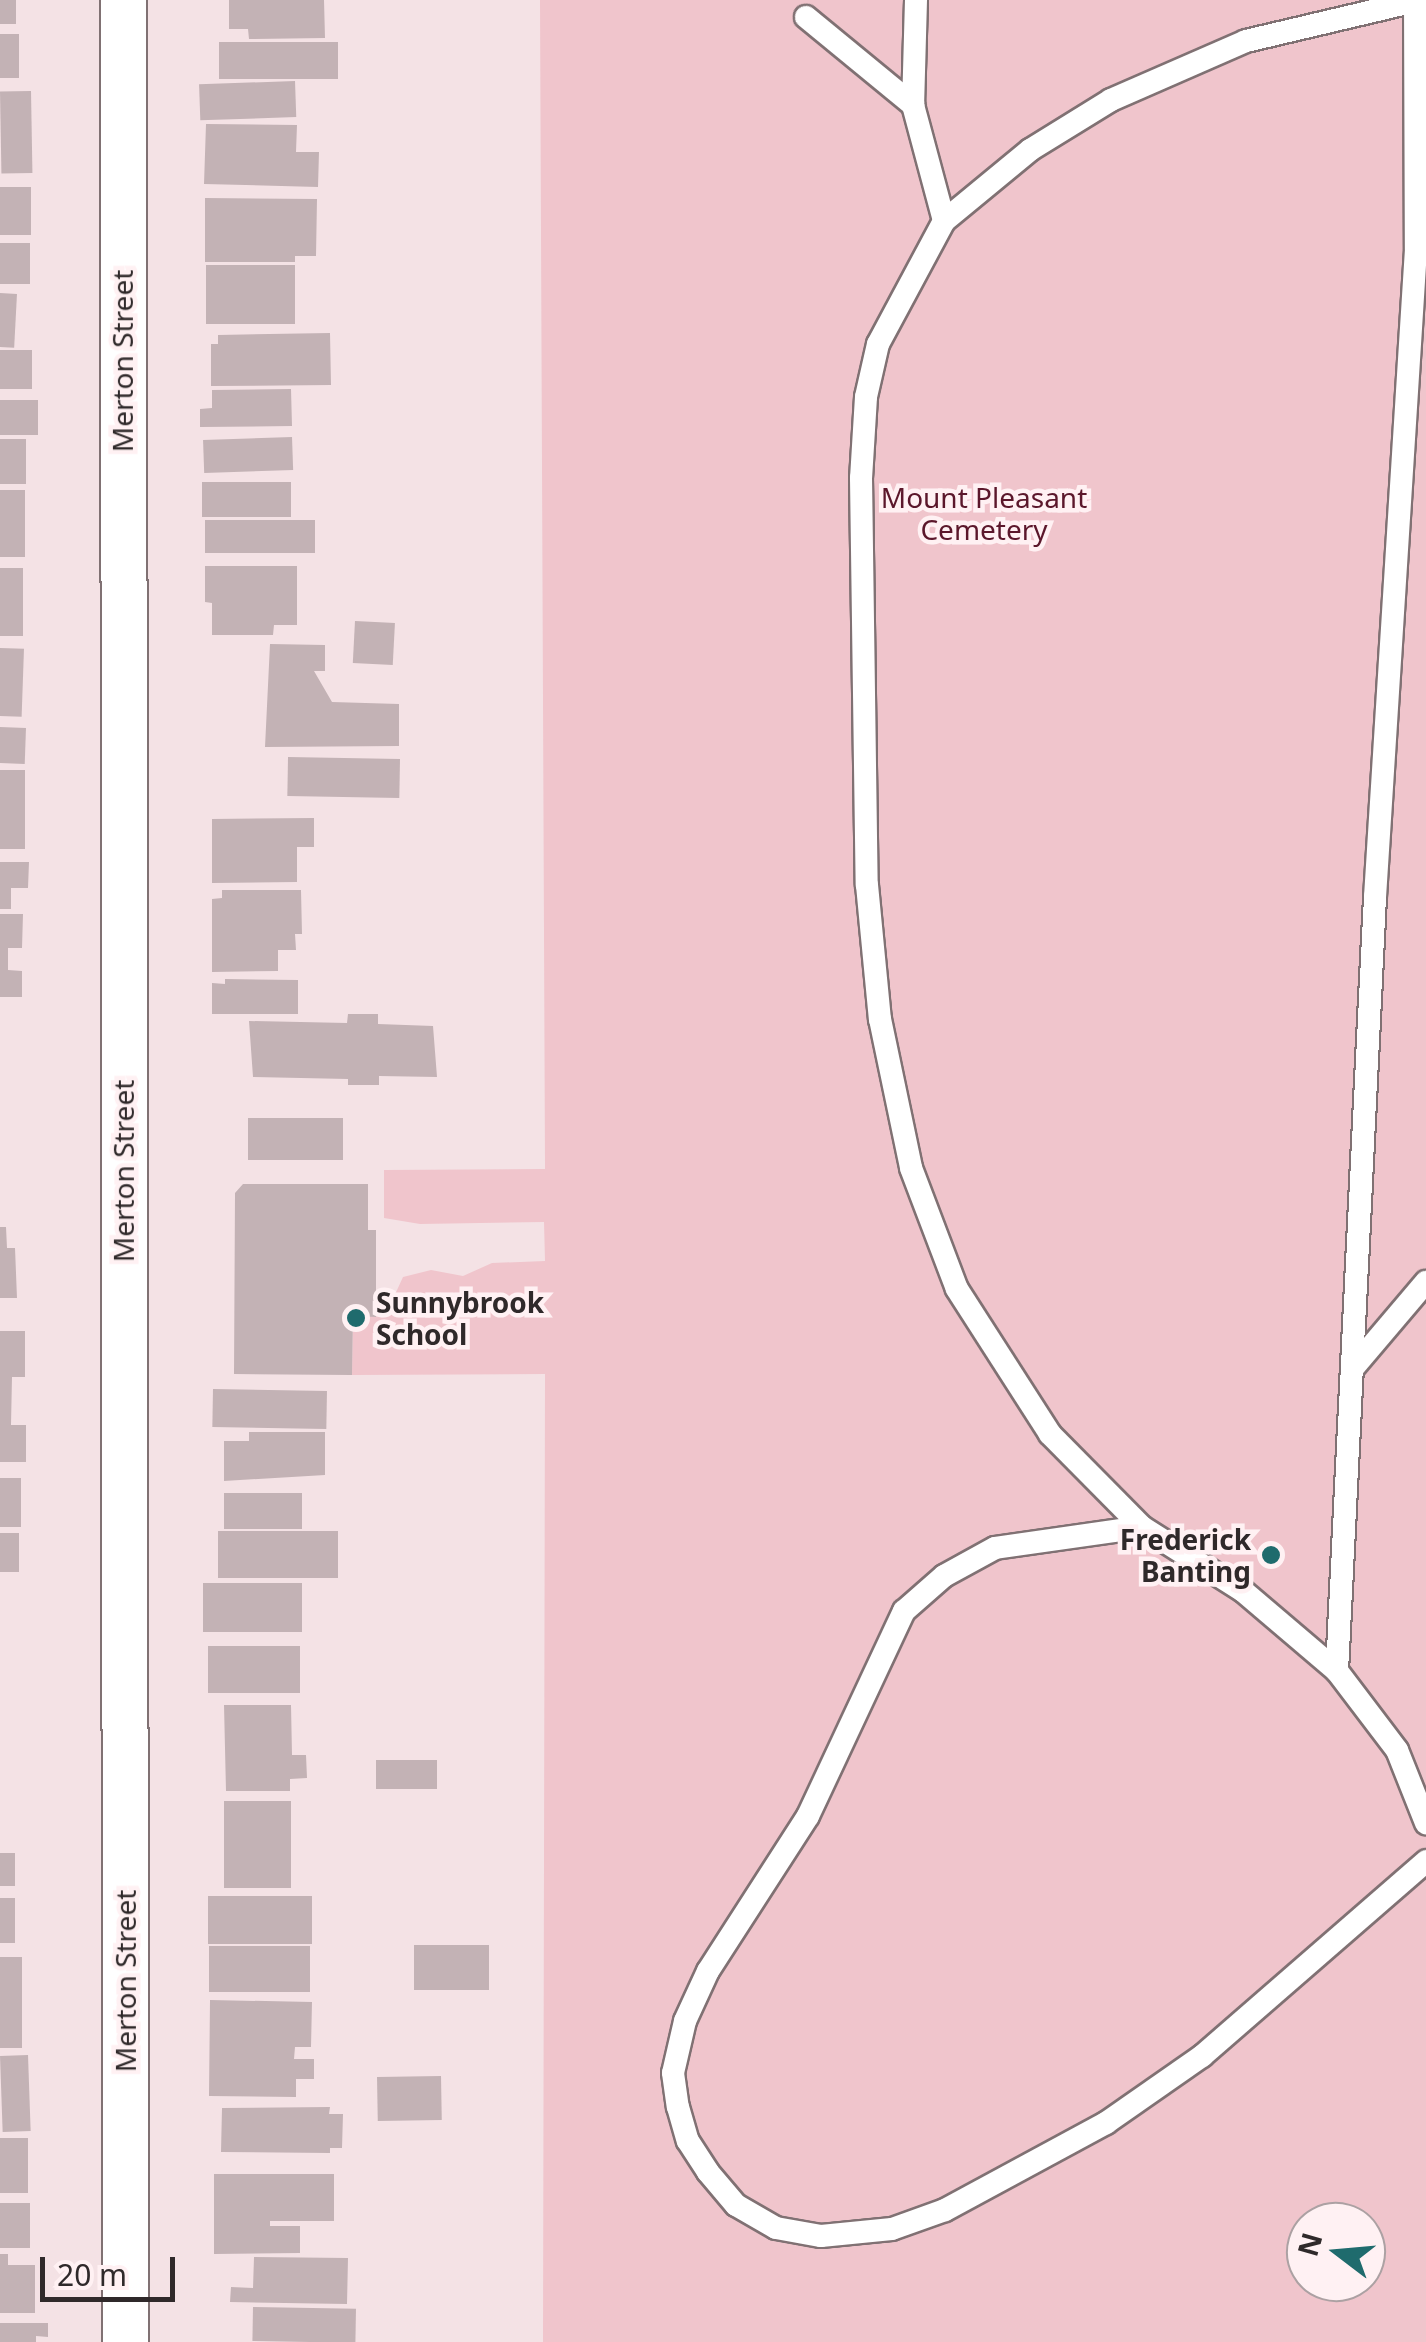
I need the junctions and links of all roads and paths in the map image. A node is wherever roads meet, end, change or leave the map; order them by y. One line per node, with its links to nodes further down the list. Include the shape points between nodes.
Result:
1 (123, 0): 15 (street, Merton Street)
2 (916, 0): 5 (lane)
3 (1416, 0): 6 (lane, via 1246,41 1111,100 1030,150); 8 (lane, via 1416,249)
4 (806, 17): 5 (lane)
5 (914, 105): 6 (lane)
6 (944, 220): 9 (lane, via 878,344 866,397 861,478 867,866 880,1020 911,1168 957,1288 1050,1434)
7 (1426, 1282): 8 (lane)
8 (1352, 1368): 10 (lane)
9 (1142, 1527): 10 (lane, via 1243,1591); 14 (lane, via 995,1548 944,1576 904,1611 808,1816 708,1970 685,2021 673,2073 678,2107 688,2141 708,2172 736,2204 776,2228 821,2236 892,2230 945,2210 1106,2122 1202,2056)
10 (1338, 1671): 11 (lane)
11 (1397, 1750): 12 (lane); 13 (lane)
12 (1426, 1760)
13 (1426, 1823)
14 (1426, 1860)
15 (125, 2342)

